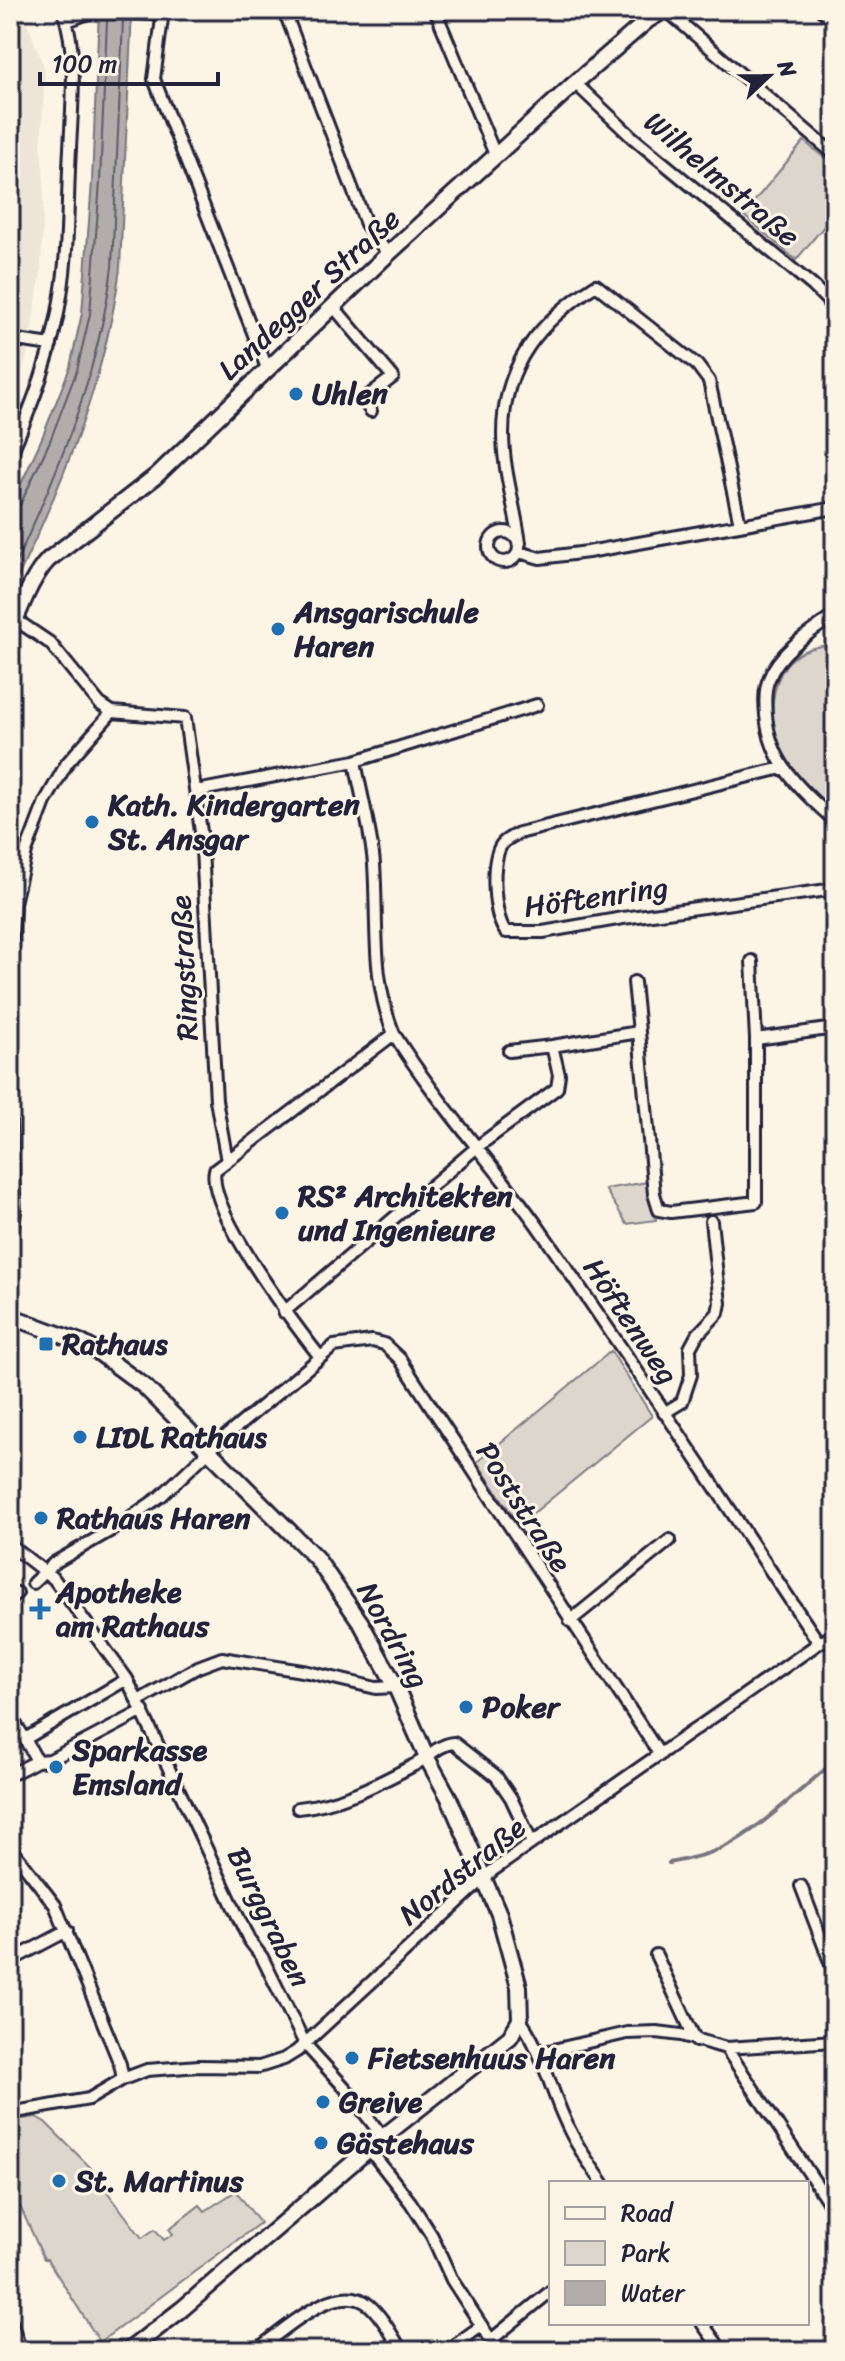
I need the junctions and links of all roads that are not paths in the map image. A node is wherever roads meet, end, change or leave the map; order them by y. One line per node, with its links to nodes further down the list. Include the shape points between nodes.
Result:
1 (163, 10): 6 (street); 16 (street, via 154,79)
2 (284, 10): 11 (street, via 366,224)
3 (435, 10): 10 (street)
4 (666, 10): 8 (street, Landegger Straße); 9 (street)
5 (821, 10): 7 (street)
6 (65, 16): 15 (street, via 72,55 72,120 62,293)
7 (835, 20)
8 (575, 83): 10 (street, Landegger Straße); 13 (street, Wilhelmstraße, via 632,137 813,286)
9 (835, 155)
10 (496, 157): 11 (street, Landegger Straße)
11 (388, 254): 12 (street, Landegger Straße)
12 (333, 306): 16 (street, Landegger Straße); 17 (street, via 393,377 363,400)
13 (835, 313)
14 (10, 339): 15 (street)
15 (51, 345): 18 (street)
16 (267, 368): 22 (street, Landegger Straße, via 156,476 48,560)
17 (371, 411)
18 (10, 456)
19 (835, 508): 20 (street)
20 (740, 524): 20 (street, via 540,558 519,548 503,436 508,389 526,347 564,305 596,285 697,365 709,381)
21 (835, 615): 26 (street, via 786,653 769,678 768,736)
22 (13, 626): 24 (street, via 50,643)
23 (537, 705): 25 (street)
24 (112, 712): 27 (street, Ringstraße, via 185,718); 31 (street, via 67,763 45,802 14,903)
25 (355, 761): 27 (street); 35 (street, via 373,860 378,980)
26 (782, 768): 28 (street); 29 (street, Höftenring, via 519,833 503,842 496,858 499,924 506,932 543,932)
27 (196, 791): 41 (street, Ringstraße, via 213,1071)
28 (835, 821)
29 (835, 889)
30 (752, 961): 36 (street)
31 (10, 966)
32 (634, 982): 34 (street)
33 (835, 1028): 36 (street)
34 (639, 1032): 36 (street, via 656,1206 671,1212 756,1202); 37 (street)
35 (394, 1034): 40 (street, Höftenweg); 41 (street)
36 (756, 1039)
37 (552, 1046): 38 (street); 40 (street, via 557,1088)
38 (509, 1051)
39 (10, 1121): 43 (street, via 15,1212)
40 (477, 1147): 44 (street); 47 (street, Höftenweg)
41 (227, 1161): 44 (street, Ringstraße, via 214,1176 223,1207)
42 (711, 1221): 47 (street, via 718,1313 690,1348 689,1387 682,1402)
43 (10, 1246)
44 (284, 1312): 46 (street, Ringstraße)
45 (10, 1316): 48 (street, Nordring, via 80,1342 117,1364)
46 (320, 1357): 48 (street, Poststraße); 53 (street, Poststraße, via 343,1343 372,1341 393,1351)
47 (664, 1413): 55 (street, Höftenweg)
48 (208, 1452): 51 (street, Poststraße, via 161,1496); 57 (street, Nordring, via 316,1558)
49 (670, 1540): 53 (street)
50 (10, 1545): 51 (street, Burggraben)
51 (44, 1570): 52 (street, Poststraße); 56 (street, Burggraben)
52 (33, 1583)
53 (570, 1621): 61 (street, Poststraße)
54 (835, 1636): 55 (street, Nordstraße)
55 (819, 1643): 61 (street, Nordstraße)
56 (127, 1679): 58 (street, Burggraben); 60 (street)
57 (396, 1687): 58 (street, via 376,1688 222,1658 198,1667); 62 (street, Nordring)
58 (141, 1706): 63 (street, via 50,1760); 77 (street, Burggraben, via 249,1940)
59 (10, 1715): 60 (street)
60 (25, 1739): 63 (street)
61 (660, 1755): 66 (street, Nordstraße)
62 (427, 1758): 65 (street, via 369,1789 322,1806); 66 (street, via 454,1743 476,1759 511,1798); 68 (street, Nordring)
63 (37, 1761): 64 (street)
64 (10, 1775)
65 (298, 1808)
66 (532, 1843): 68 (street, Nordstraße)
67 (10, 1847): 70 (street, via 46,1891)
68 (484, 1878): 74 (street, Nordring, via 511,1953); 77 (street, Nordstraße)
69 (801, 1886): 73 (street)
70 (67, 1931): 72 (street); 80 (street)
71 (656, 1955): 75 (street)
72 (10, 1961)
73 (835, 1975)
74 (520, 2020): 79 (street); 82 (street, via 510,2037)
75 (696, 2041): 78 (street); 79 (street, via 657,2032 627,2033)
76 (835, 2041): 78 (street)
77 (305, 2044): 80 (street, Nordstraße, via 284,2059 259,2067 174,2067); 82 (street, Burggraben)
78 (726, 2048): 85 (street)
79 (540, 2053): 84 (street, via 577,2147)
80 (123, 2079): 81 (street, Nordstraße, via 89,2099)
81 (10, 2113)
82 (383, 2137): 83 (street)
83 (369, 2149): 89 (street, via 432,2236); 92 (street)
84 (602, 2181)
85 (835, 2212)
86 (549, 2293): 90 (street)
87 (10, 2319): 91 (street)
88 (703, 2325): 97 (street)
89 (480, 2327): 90 (street); 95 (street)
90 (491, 2340): 96 (street)
91 (21, 2351)
92 (128, 2351)
93 (255, 2351): 94 (street, via 326,2302 346,2296 368,2304)
94 (402, 2351)
95 (446, 2351)
96 (498, 2351)
97 (722, 2351)

